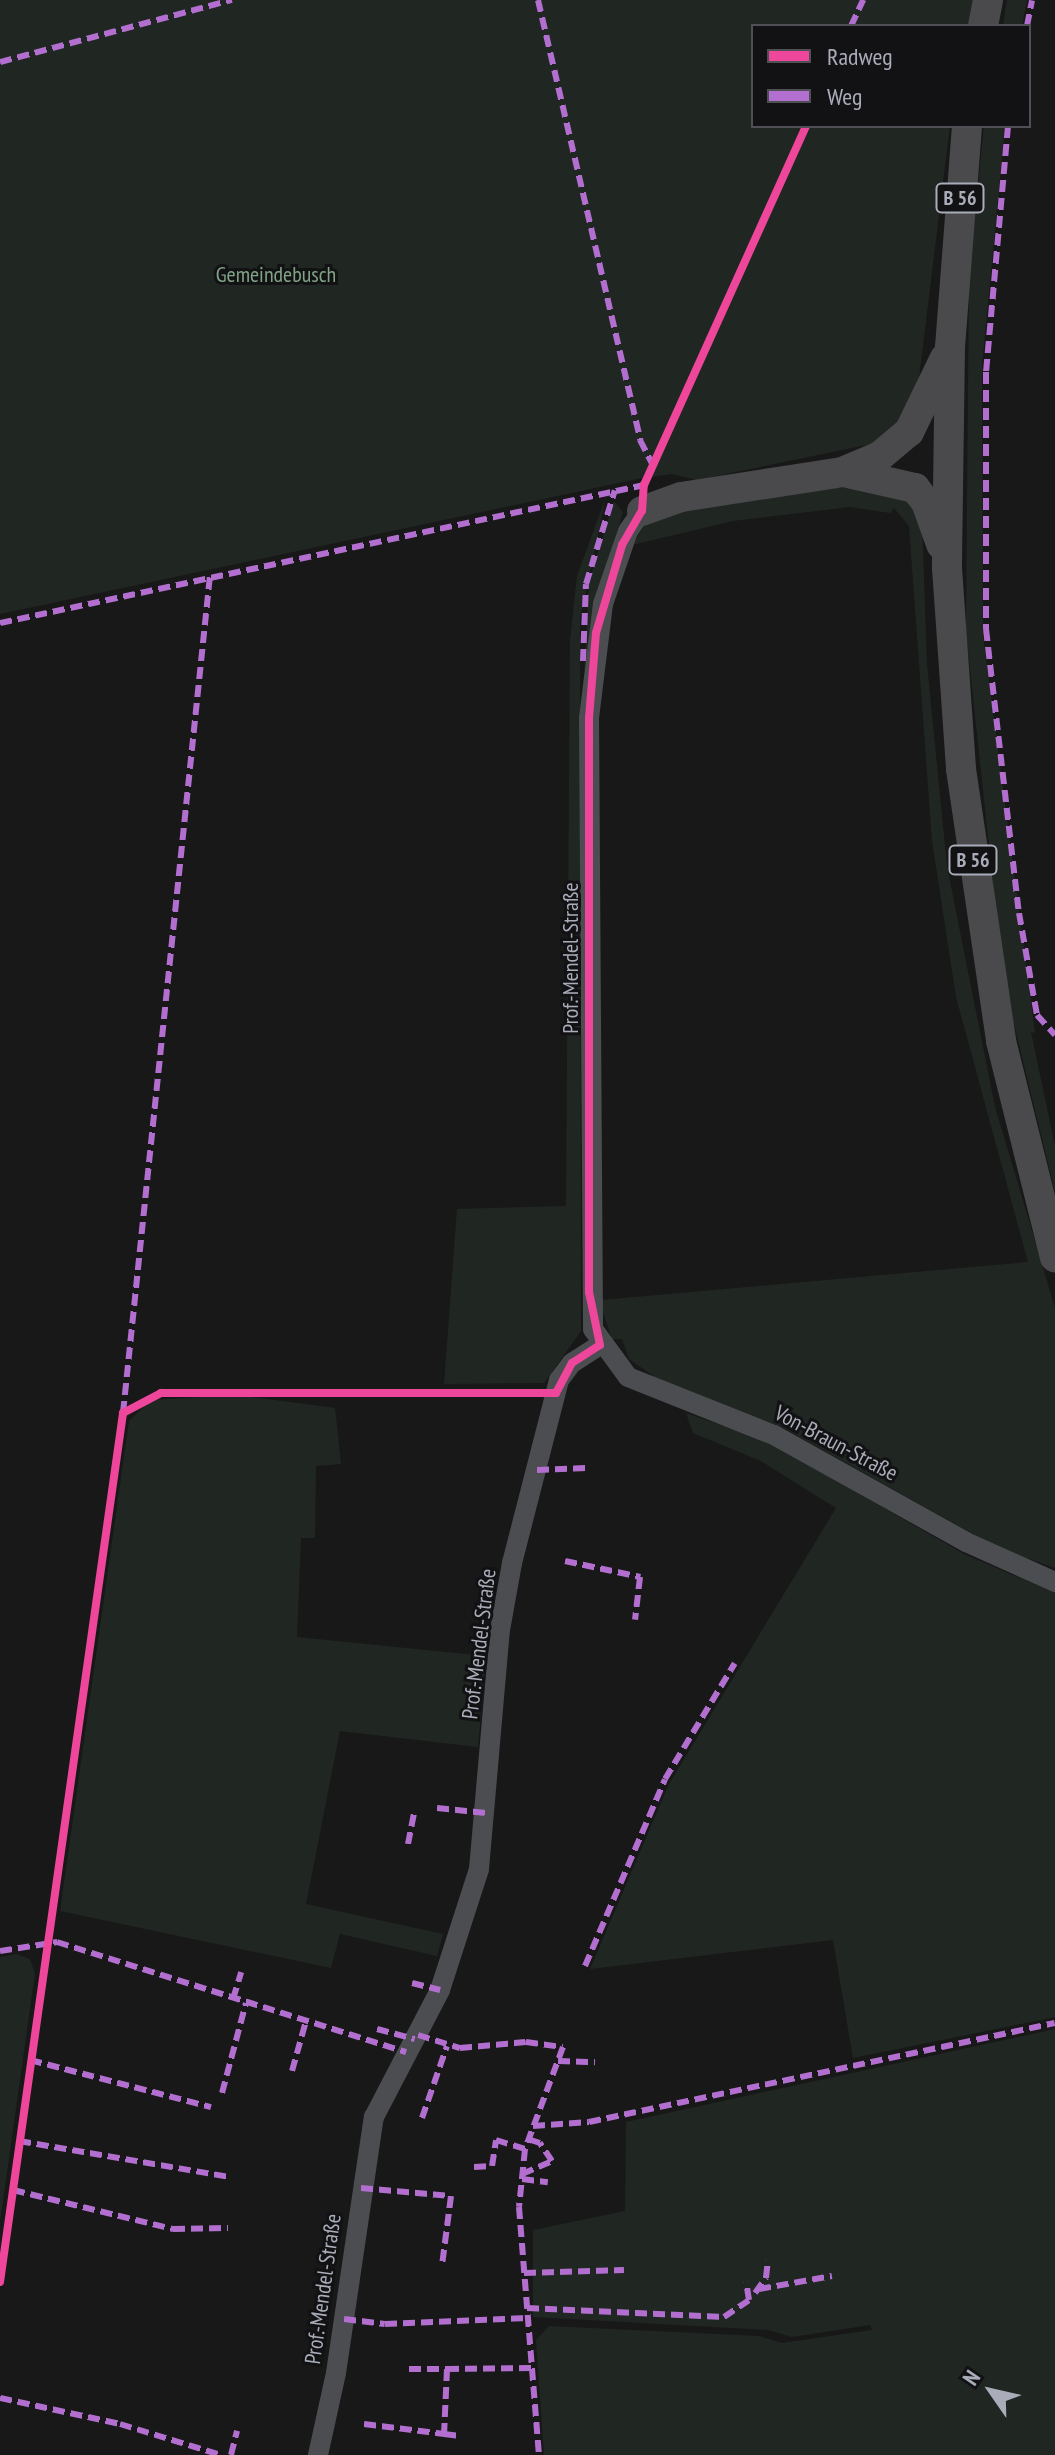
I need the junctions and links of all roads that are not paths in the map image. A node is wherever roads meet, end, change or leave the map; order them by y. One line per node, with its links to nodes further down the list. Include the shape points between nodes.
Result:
1 (988, 0): 2 (highway)
2 (983, 24)
3 (967, 128): 4 (highway, B 56)
4 (950, 347): 5 (highway, via 909,432 880,456); 7 (highway, B 56)
5 (842, 472): 6 (highway, via 681,497); 7 (highway, via 904,483 921,493)
6 (642, 511): 9 (street, Prof.-Mendel-Straße, via 628,531 603,604 589,718 589,1292)
7 (947, 568): 8 (highway, B 56, via 961,769 980,917 1001,1041)
8 (1055, 1257)
9 (600, 1345): 10 (street, Von-Braun-Straße, via 615,1366 644,1386 774,1435 966,1542); 11 (street, Prof.-Mendel-Straße, via 572,1363 559,1380 514,1556 500,1630 479,1869 440,1990 374,2117 336,2373)
10 (1055, 1582)
11 (318, 2455)

